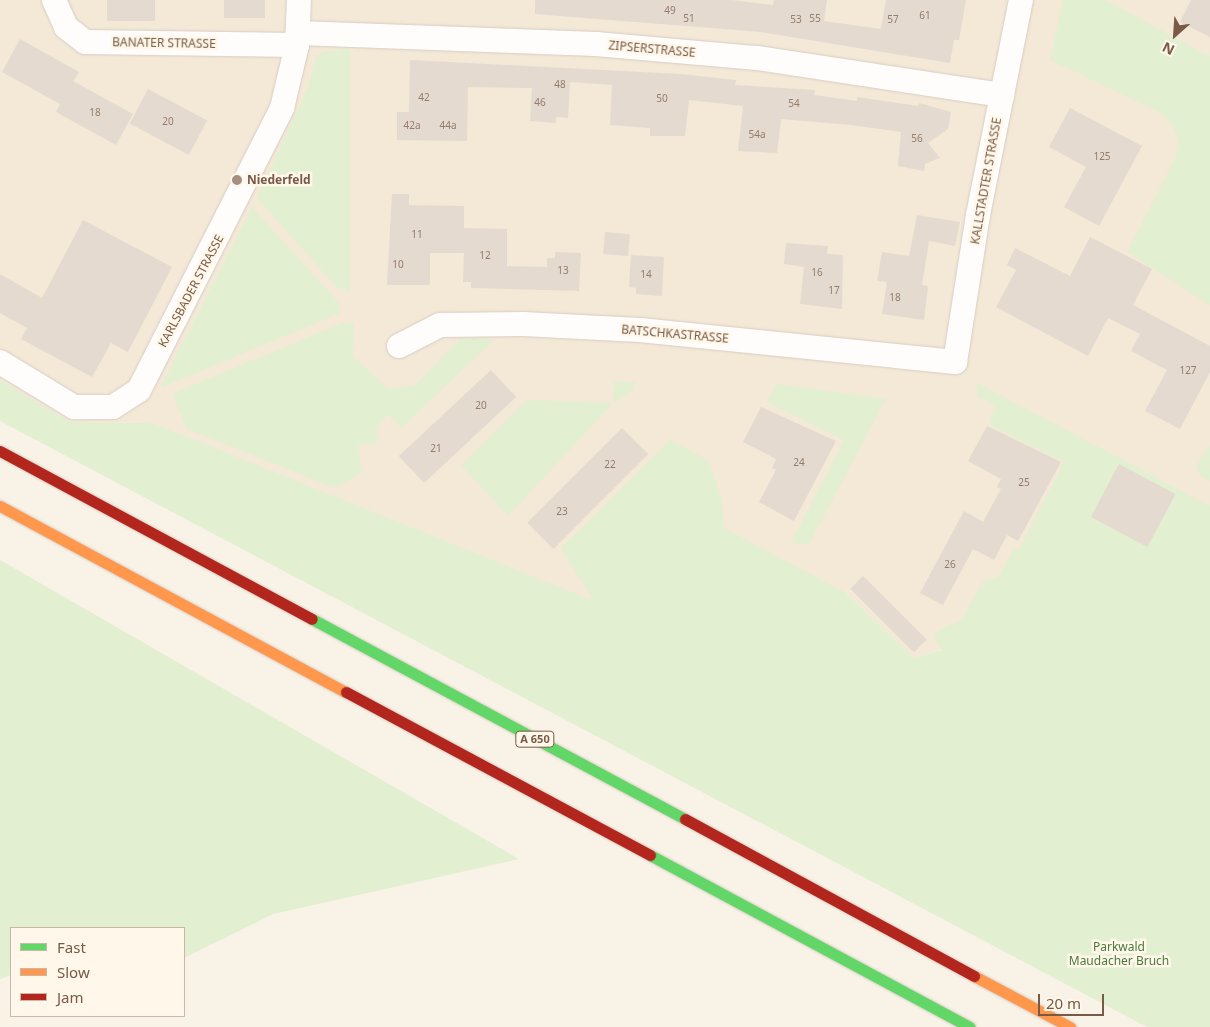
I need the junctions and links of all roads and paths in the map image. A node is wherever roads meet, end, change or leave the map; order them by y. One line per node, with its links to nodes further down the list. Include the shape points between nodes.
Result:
1 (54, 0): 4 (street, BANATER STRASSE, via 66,27 86,42)
2 (299, 0): 4 (street, KARLSBADER STRASSE)
3 (1021, 0): 5 (street, KALLSTADTER STRASSE)
4 (298, 39): 5 (street, ZIPSERSTRASSE, via 596,44 757,58); 7 (street, KARLSBADER STRASSE, via 282,108 139,390 113,407 74,406)
5 (1002, 95): 8 (street, KALLSTADTER STRASSE)
6 (399, 346): 8 (street, BATSCHKASTRASSE, via 440,325 523,324 640,330)
7 (0, 362)
8 (955, 362)
9 (0, 451): 12 (highway, A 650)
10 (0, 506): 11 (highway)
11 (970, 1027)
12 (1070, 1027)

